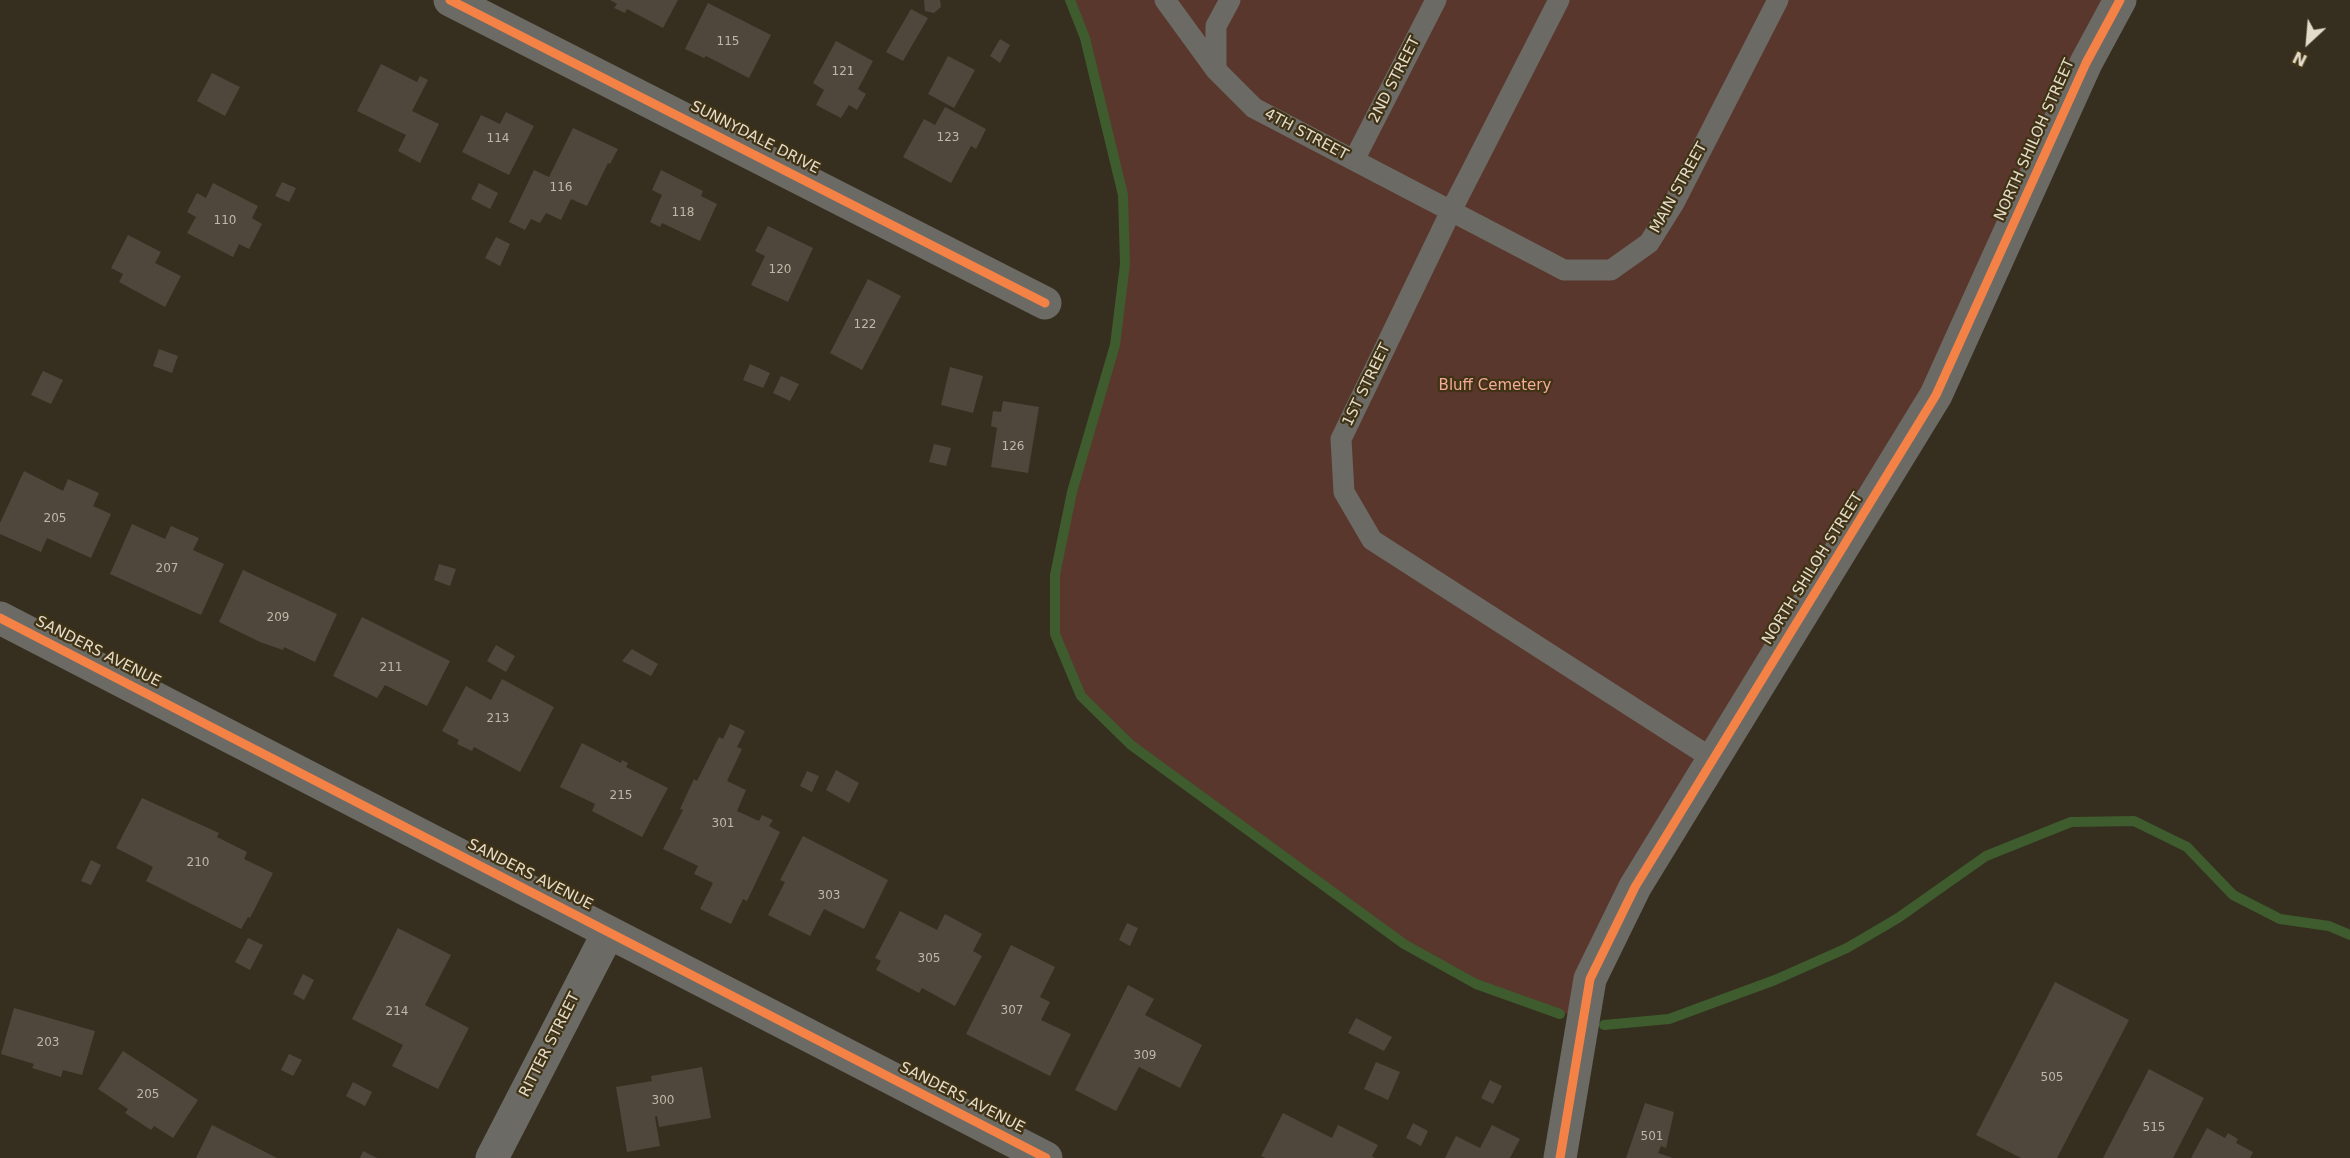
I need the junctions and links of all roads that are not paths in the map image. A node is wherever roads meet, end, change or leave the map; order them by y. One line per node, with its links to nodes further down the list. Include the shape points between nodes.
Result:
1 (450, 0): 11 (street, SUNNYDALE DRIVE)
2 (1165, 0): 8 (lane, 4TH STREET)
3 (1230, 0): 8 (lane, via 1216,26)
4 (1436, 0): 9 (lane, 2ND STREET)
5 (1559, 0): 10 (lane, 1ST STREET)
6 (1778, 0): 10 (lane, MAIN STREET, via 1674,203 1648,243 1611,270 1564,270)
7 (2120, 0): 13 (street, NORTH SHILOH STREET, via 2086,63 1936,395)
8 (1216, 70): 9 (lane, 4TH STREET, via 1254,108)
9 (1354, 160): 10 (lane, 4TH STREET)
10 (1451, 211): 13 (lane, 1ST STREET, via 1341,439 1344,492 1372,540)
11 (1045, 303)
12 (0, 618): 14 (street, SANDERS AVENUE)
13 (1713, 759): 17 (street, NORTH SHILOH STREET, via 1635,887 1590,979)
14 (608, 933): 15 (street, RITTER STREET); 16 (street, SANDERS AVENUE)
15 (492, 1158)
16 (1046, 1158)
17 (1560, 1158)

